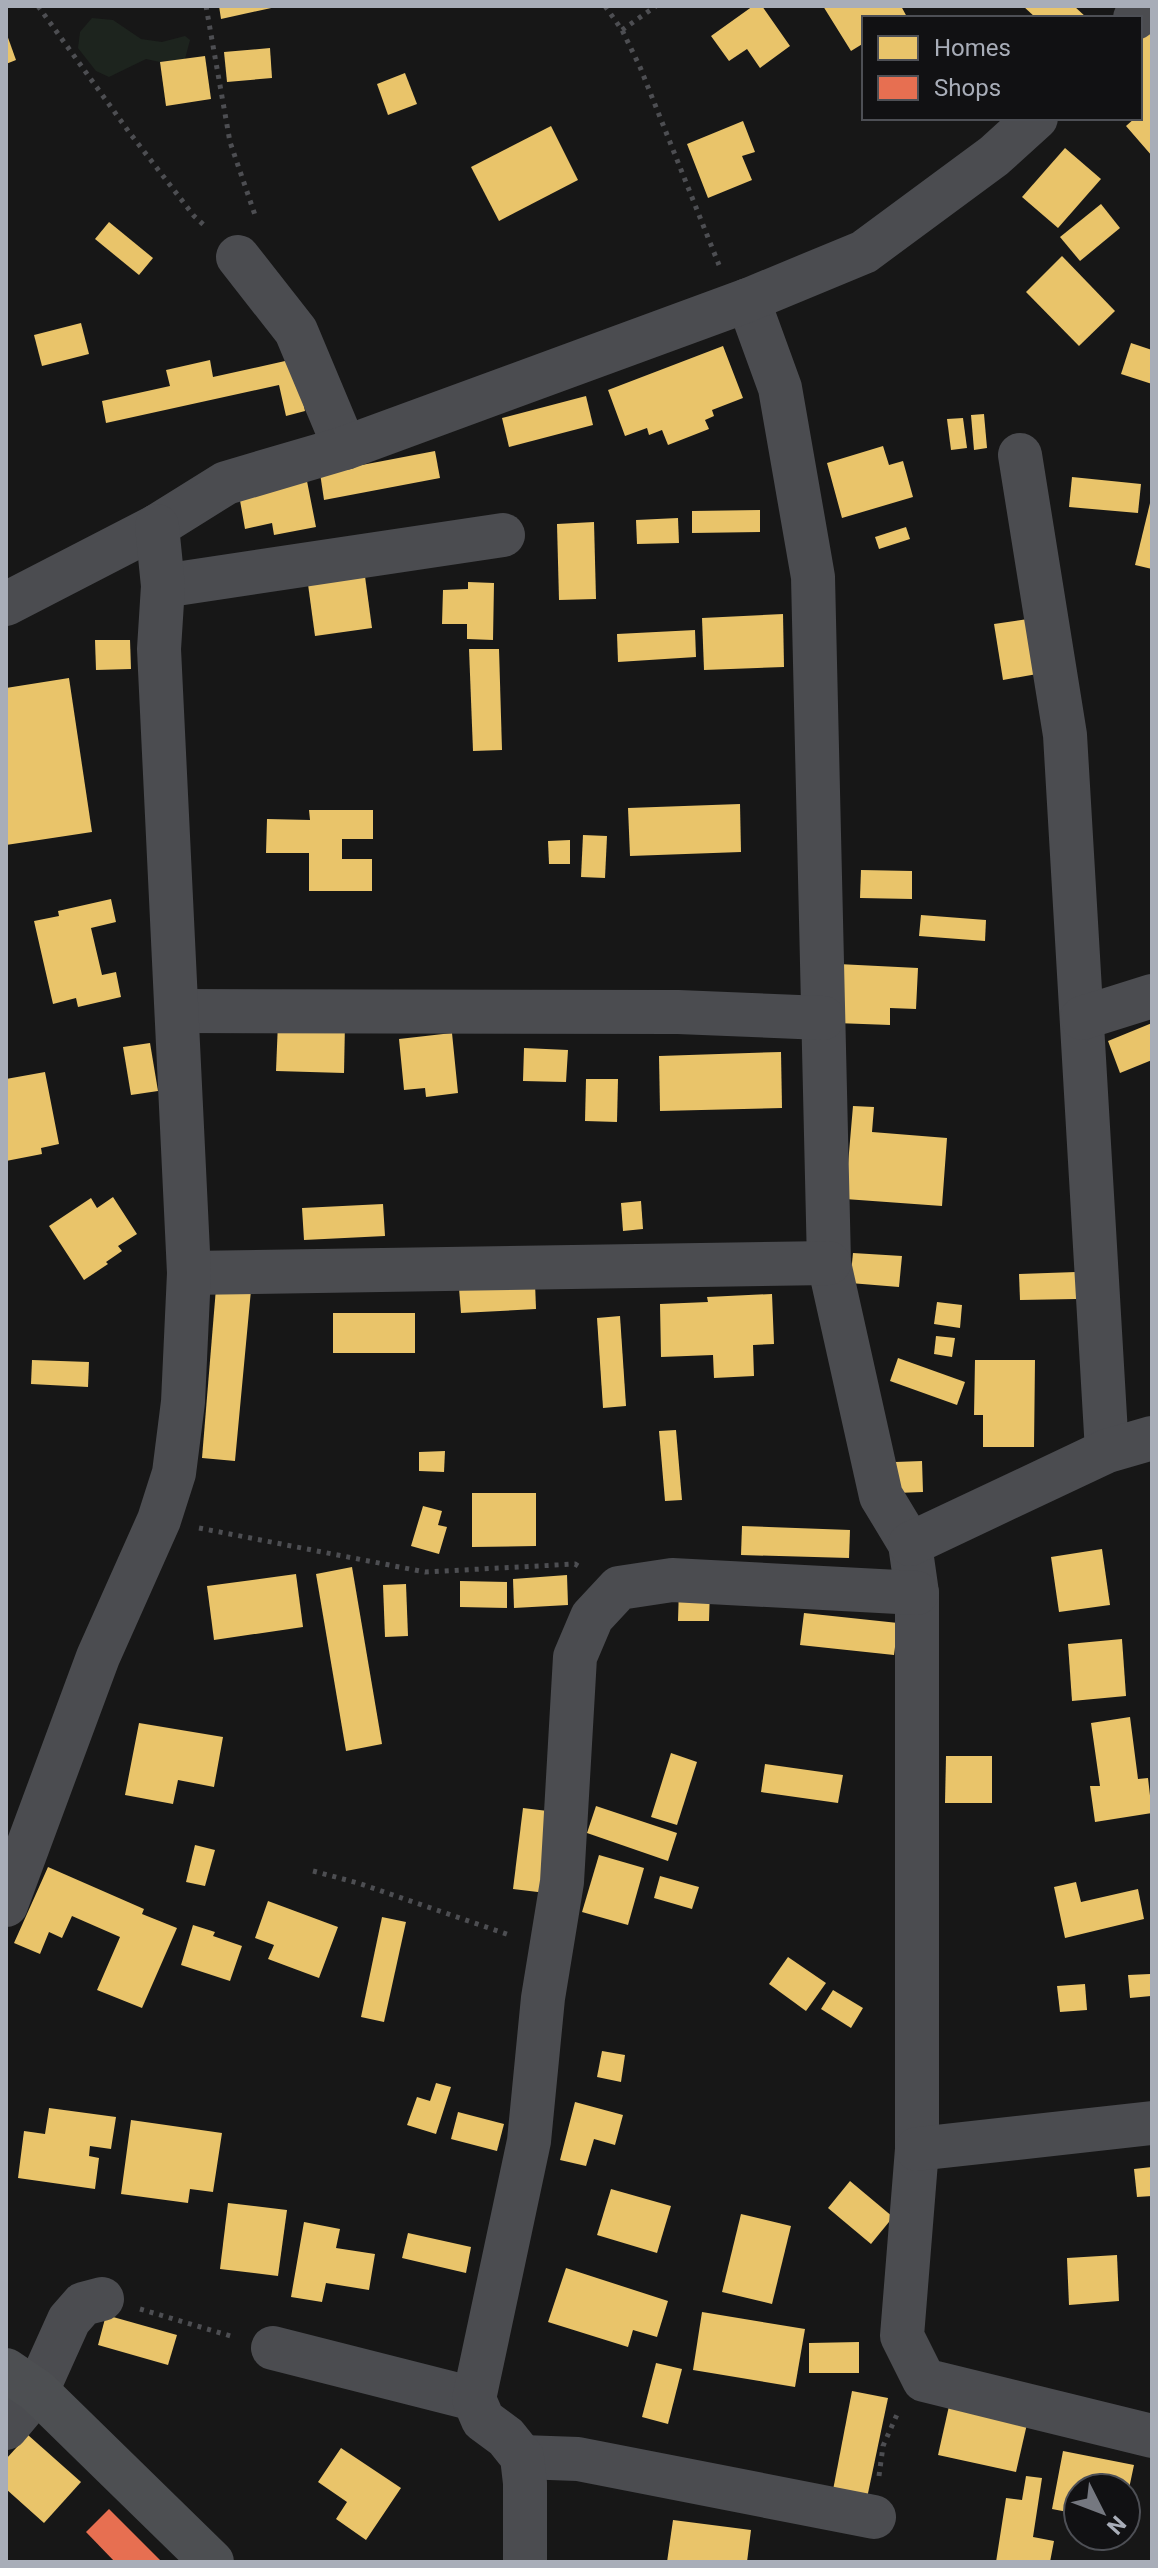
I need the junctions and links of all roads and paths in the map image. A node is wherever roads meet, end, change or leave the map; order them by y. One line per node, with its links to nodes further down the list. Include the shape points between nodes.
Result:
1 (38, 6): 7 (path, via 194,216)
2 (206, 6): 7 (path, via 230,142 260,230)
3 (605, 6): 5 (path)
4 (656, 6): 5 (path)
5 (622, 30): 8 (path, via 716,262)
6 (1034, 120): 8 (street, via 864,252)
7 (238, 257): 9 (street, via 296,331)
8 (748, 300): 9 (street); 17 (street, via 780,388 813,577)
9 (345, 448): 11 (street, via 226,483)
10 (1020, 455): 18 (street, via 1065,735)
11 (157, 526): 13 (street); 14 (street)
12 (503, 535): 13 (street)
13 (163, 586): 16 (street, via 159,649)
14 (6, 604)
15 (1152, 996): 18 (street)
16 (177, 1011): 17 (street, via 678,1012); 20 (street)
17 (823, 1018): 19 (street)
18 (1082, 1018): 22 (street)
19 (829, 1263): 20 (street); 24 (street, via 881,1496)
20 (189, 1273): 23 (street, via 183,1402 174,1473)
21 (1152, 1438): 22 (street)
22 (1107, 1451): 24 (street)
23 (159, 1520): 25 (path, via 425,1572 575,1564); 28 (street, via 98,1657)
24 (910, 1544): 26 (street)
25 (619, 1588): 26 (street, via 672,1580); 29 (street, via 592,1617 575,1657 562,1882)
26 (917, 1593): 31 (street)
27 (313, 1871): 29 (path)
28 (6, 1905)
29 (551, 1950): 36 (street, via 529,2141)
30 (1152, 2123): 31 (street)
31 (917, 2149): 35 (street, via 902,2336)
32 (102, 2299): 33 (path); 34 (street, via 83,2304)
33 (273, 2348): 36 (street)
34 (22, 2380): 37 (street); 41 (main road)
35 (924, 2380): 38 (street); 40 (path, via 904,2398 883,2446)
36 (474, 2399): 39 (street, via 483,2420)
37 (6, 2428)
38 (1152, 2436)
39 (522, 2457): 40 (street, via 578,2459); 42 (street)
40 (874, 2517)
41 (212, 2562)
42 (525, 2562)

